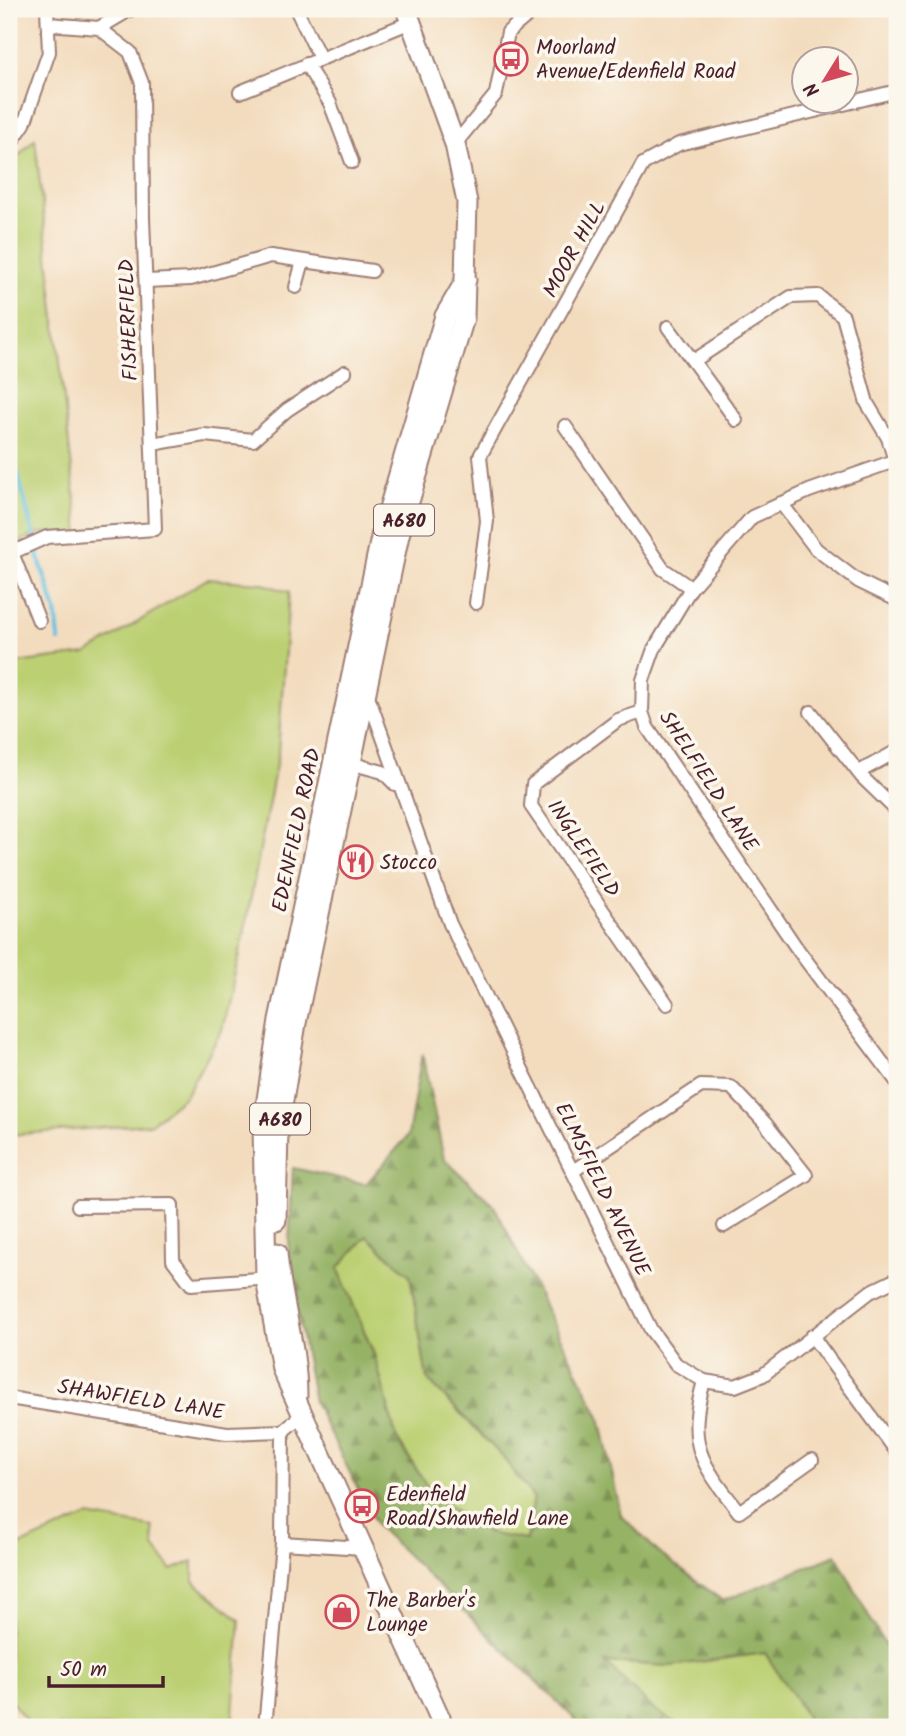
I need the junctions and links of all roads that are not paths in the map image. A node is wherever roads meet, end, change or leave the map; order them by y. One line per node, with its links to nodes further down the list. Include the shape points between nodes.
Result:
1 (47, 9): 6 (street)
2 (131, 9): 7 (street)
3 (296, 9): 8 (street)
4 (535, 9): 12 (street, via 508,32 496,94)
5 (408, 15): 8 (street); 12 (main road, EDENFIELD ROAD / A680)
6 (48, 24): 7 (street); 13 (street, via 49,52 24,124)
7 (99, 29): 17 (street, FISHERFIELD, via 130,52 142,83)
8 (320, 58): 9 (street)
9 (306, 64): 11 (street); 14 (street, via 330,103)
10 (897, 91): 31 (street, MOOR HILL, via 679,144 643,164 480,456 487,521)
11 (240, 92)
12 (454, 145): 25 (main road, EDENFIELD ROAD / A680, via 467,202 466,280 445,316)
13 (9, 146)
14 (352, 162)
15 (303, 261): 16 (street); 17 (street, via 271,256 191,279); 18 (street)
16 (372, 271)
17 (146, 281): 24 (street, FISHERFIELD)
18 (296, 287)
19 (668, 327): 20 (street)
20 (695, 360): 22 (street); 26 (street, via 792,298 818,296 843,316 867,403)
21 (345, 372): 24 (street, via 287,410 253,440 204,435)
22 (736, 421)
23 (565, 426): 29 (street, via 663,569)
24 (152, 444): 28 (street, FISHERFIELD, via 155,529 47,537)
25 (413, 458): 33 (main road, EDENFIELD ROAD / A680); 37 (main road, EDENFIELD ROAD / A680, via 382,533)
26 (896, 461): 27 (street, SHELFIELD LANE)
27 (781, 503): 29 (street, SHELFIELD LANE, via 752,517); 30 (street, via 816,548 859,581)
28 (11, 554): 32 (street, via 20,566 24,605 37,611)
29 (691, 588): 34 (street, SHELFIELD LANE, via 654,649 643,680)
30 (897, 600)
31 (476, 603)
32 (39, 621)
33 (368, 695): 37 (main road, EDENFIELD ROAD / A680); 39 (street, ELMSFIELD AVENUE)
34 (642, 712): 41 (street, INGLEFIELD, via 618,720 533,784 531,806); 42 (street, SHELFIELD LANE, via 647,727 796,947)
35 (811, 712): 38 (street)
36 (897, 751): 38 (street)
37 (343, 761): 39 (street, via 383,772); 46 (main road, EDENFIELD ROAD / A680, via 278,1130)
38 (859, 772): 40 (street)
39 (401, 789): 43 (street, ELMSFIELD AVENUE, via 450,925)
40 (897, 811)
41 (667, 1004)
42 (897, 1082)
43 (573, 1171): 45 (street, via 701,1086 731,1087 806,1175); 49 (street, ELMSFIELD AVENUE, via 651,1331 676,1364)
44 (78, 1206): 46 (street, via 172,1205 173,1260 191,1284)
45 (724, 1226)
46 (272, 1278): 51 (main road, EDENFIELD ROAD / A680, via 297,1360)
47 (897, 1279): 48 (street, ELMSFIELD AVENUE, via 870,1292)
48 (812, 1336): 49 (street, ELMSFIELD AVENUE, via 763,1375 735,1387); 53 (street)
49 (704, 1381): 54 (street, via 695,1412 696,1440 708,1472 739,1511)
50 (9, 1398): 52 (street, SHAWFIELD LANE, via 227,1433)
51 (300, 1407): 52 (street); 56 (main road, EDENFIELD ROAD / A680)
52 (283, 1430): 55 (street)
53 (897, 1452)
54 (812, 1460)
55 (282, 1543): 56 (street); 57 (street)
56 (363, 1548): 58 (main road, EDENFIELD ROAD / A680)
57 (265, 1727)
58 (444, 1727)

